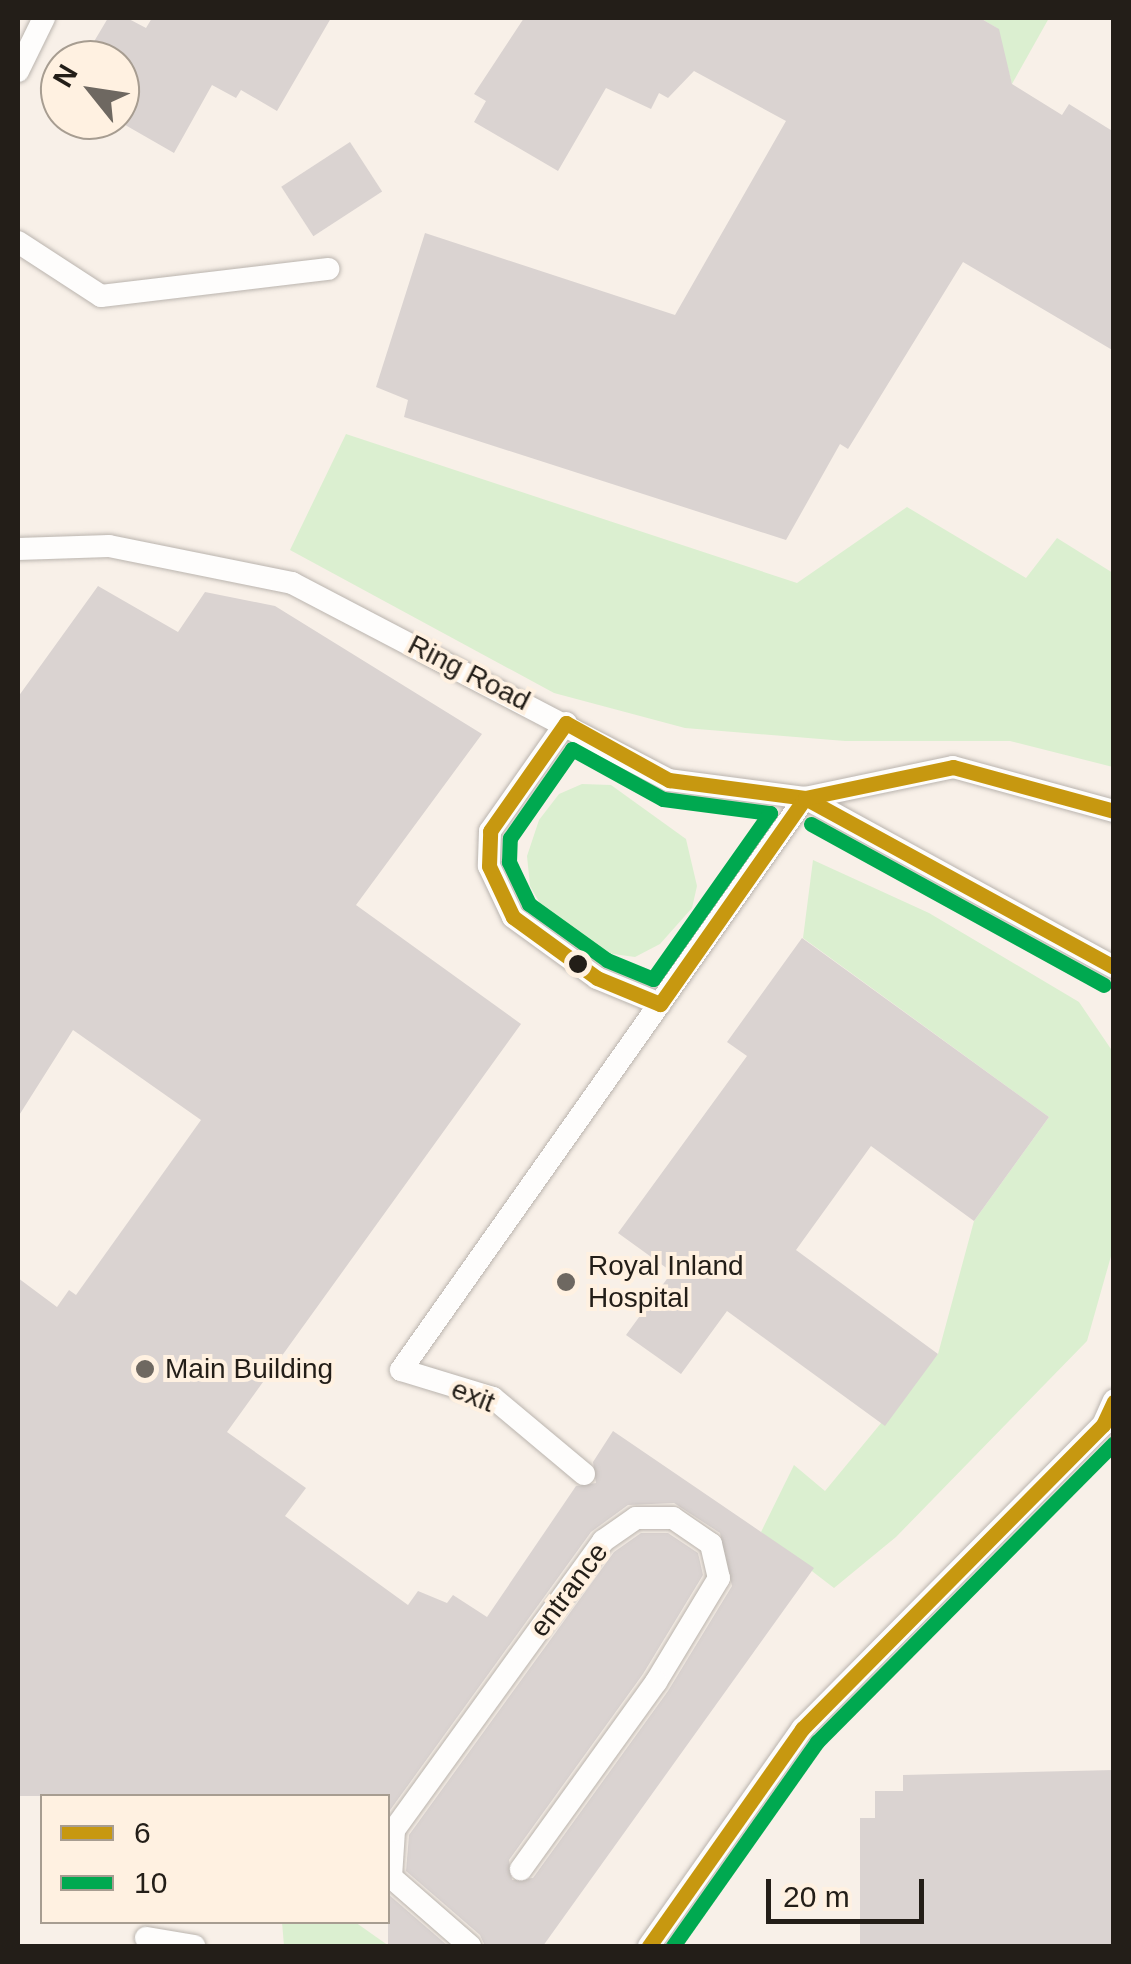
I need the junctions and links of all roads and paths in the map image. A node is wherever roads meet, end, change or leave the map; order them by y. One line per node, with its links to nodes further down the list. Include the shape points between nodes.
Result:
1 (44, 18): 2 (lane)
2 (18, 71)
3 (18, 242): 4 (lane, via 102,296)
4 (328, 269)
5 (18, 549): 6 (lane, Ring Road, via 109,546 292,583)
6 (566, 723): 7 (lane, Ring Road, via 669,780); 10 (lane, via 490,831 489,866 513,917 597,978)
7 (805, 798): 8 (lane, via 953,767); 9 (lane, Ring Road); 10 (lane)
8 (1114, 812)
9 (1114, 968)
10 (660, 1004): 13 (lane, exit, via 401,1370 492,1398)
11 (1114, 1400): 12 (lane)
12 (1108, 1429): 18 (lane, via 802,1730)
13 (584, 1474)
14 (521, 1869): 17 (lane, entrance, via 656,1682 720,1578 712,1544 672,1518 636,1518 602,1541 394,1830 390,1877)
15 (146, 1938): 16 (lane)
16 (194, 1946)
17 (470, 1946)
18 (649, 1946)

